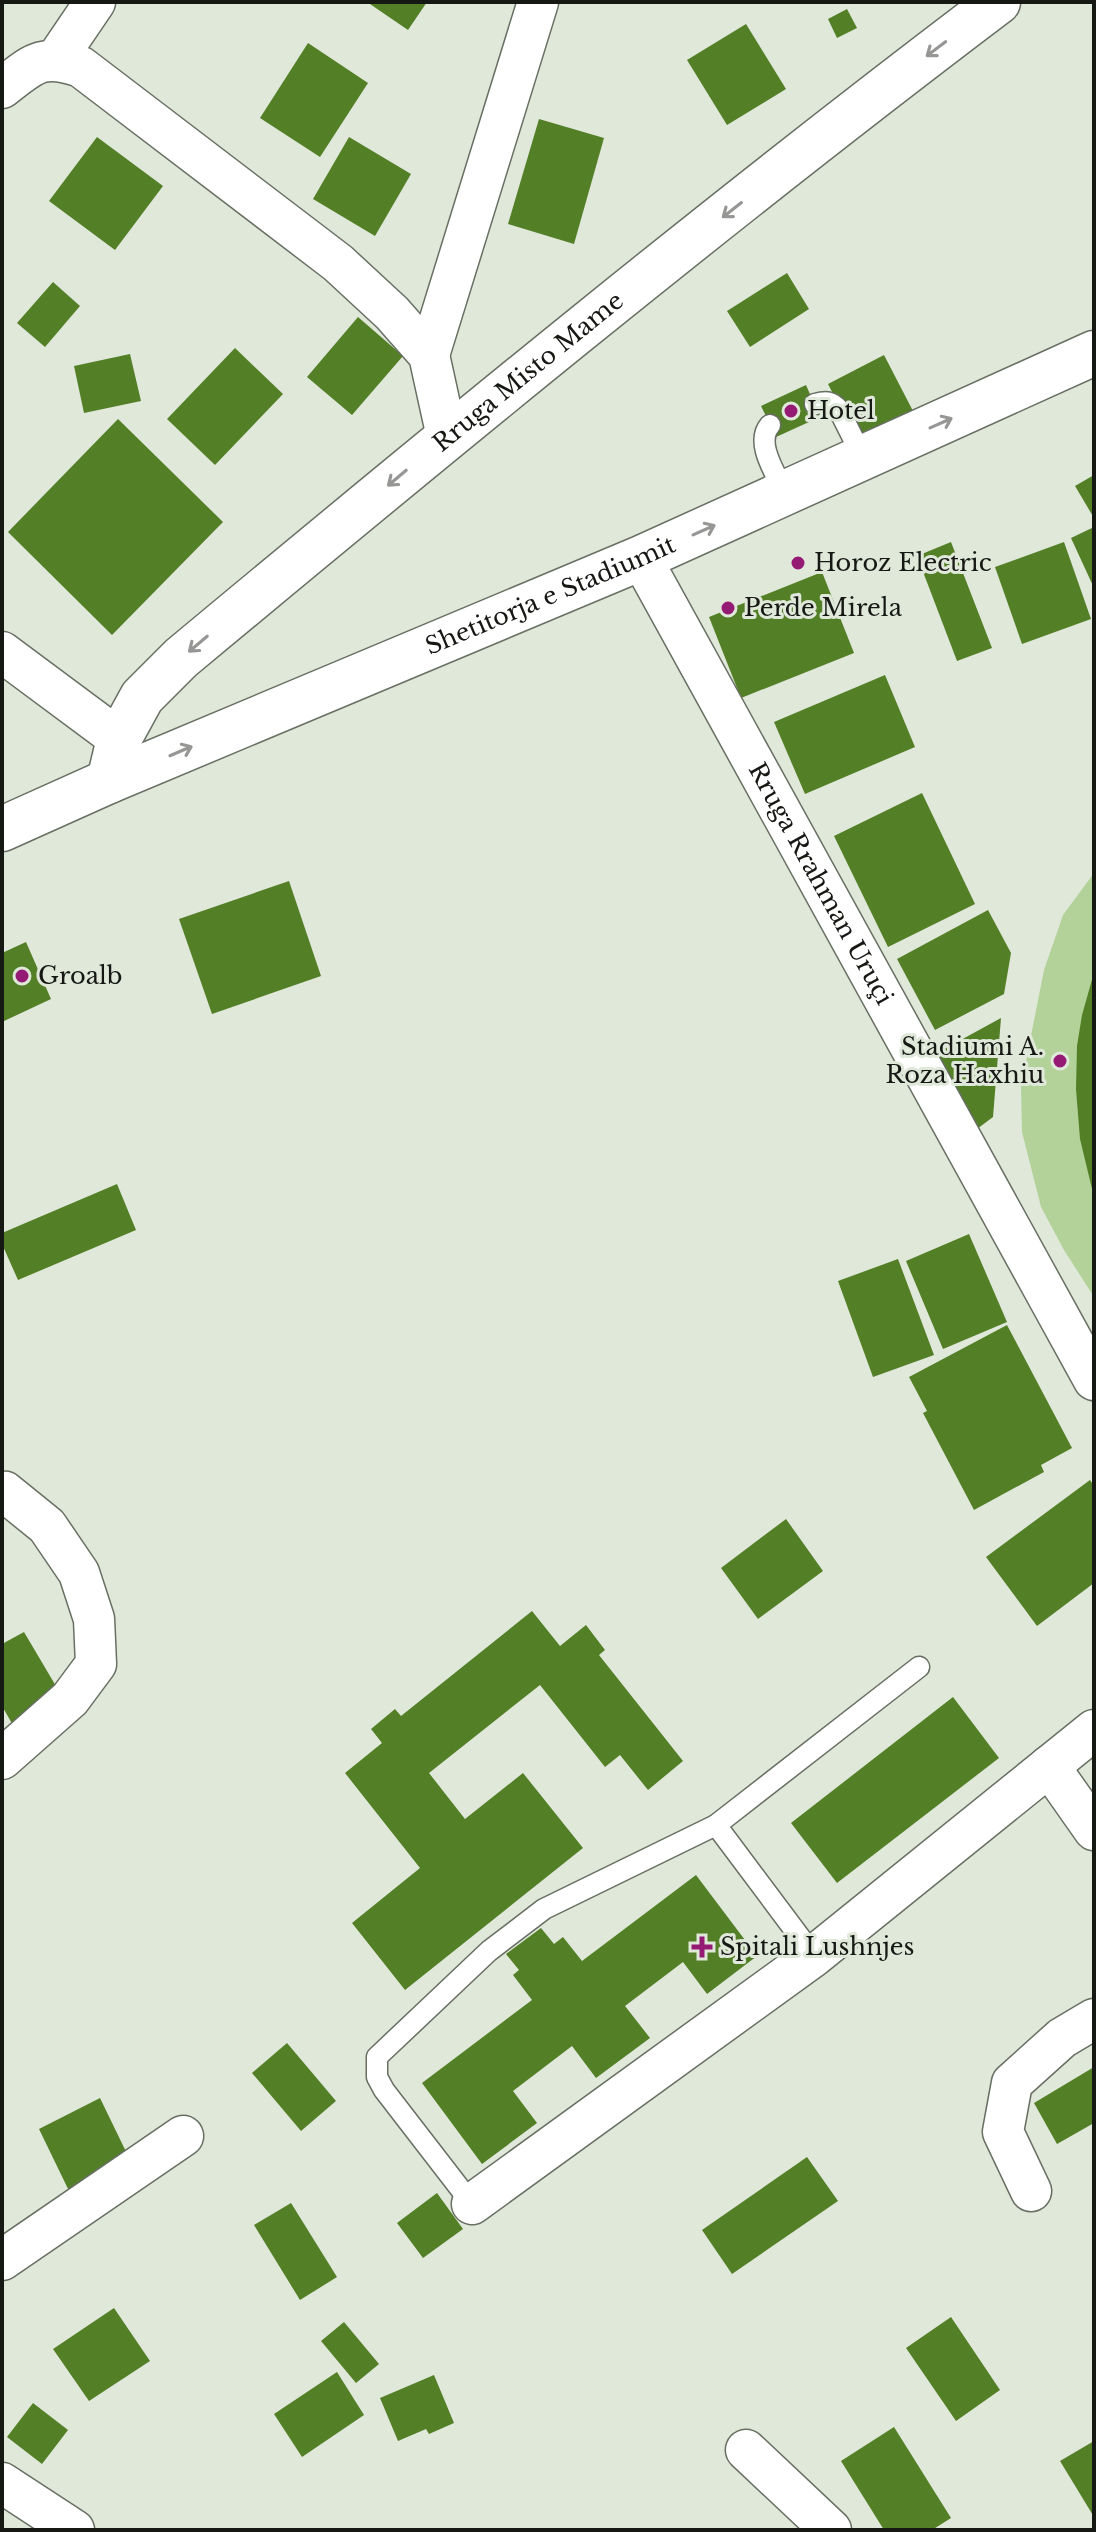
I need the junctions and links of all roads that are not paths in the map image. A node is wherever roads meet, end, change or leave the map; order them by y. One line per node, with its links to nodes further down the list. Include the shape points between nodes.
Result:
1 (95, 2): 4 (street)
2 (538, 2): 7 (street)
3 (998, 2): 10 (main road, Rruga Misto Mame, one-way to 10)
4 (57, 58): 5 (street, via 32,65); 7 (street, via 81,67 338,263)
5 (2, 88)
6 (1094, 353): 11 (main road, Shetitorja e Stadiumit, one-way to 6)
7 (429, 355): 10 (street)
8 (815, 404): 11 (lane, via 834,403)
9 (770, 425): 12 (lane, via 763,441)
10 (447, 437): 15 (main road, Rruga Misto Mame, one-way to 15, via 181,658 142,697)
11 (863, 458): 12 (main road, Shetitorja e Stadiumit)
12 (785, 494): 13 (main road, Shetitorja e Stadiumit, one-way to 12)
13 (641, 558): 16 (main road, Shetitorja e Stadiumit, one-way to 13); 18 (street, Rruga Rrahman Uruçi)
14 (2, 652): 15 (street)
15 (119, 739): 16 (main road, Rruga Misto Mame)
16 (109, 781): 17 (main road, Shetitorja e Stadiumit)
17 (2, 829)
18 (1094, 1380)
19 (2, 1493): 22 (street, via 47,1526 79,1573 94,1619 96,1664 70,1699)
20 (919, 1667): 24 (lane)
21 (1094, 1730): 23 (street)
22 (2, 1759)
23 (1049, 1766): 25 (street); 26 (street)
24 (716, 1825): 26 (lane); 30 (lane, via 544,1909 489,1951 377,2057 377,2077 384,2090)
25 (1094, 1830)
26 (814, 1956): 30 (street)
27 (1094, 2019): 29 (street, via 1062,2038 1012,2083 1003,2132)
28 (183, 2136): 31 (street)
29 (1031, 2191)
30 (472, 2204)
31 (2, 2260)
32 (746, 2450): 36 (street)
33 (2, 2483): 34 (street)
34 (26, 2519): 35 (street)
35 (74, 2530)
36 (831, 2530)

